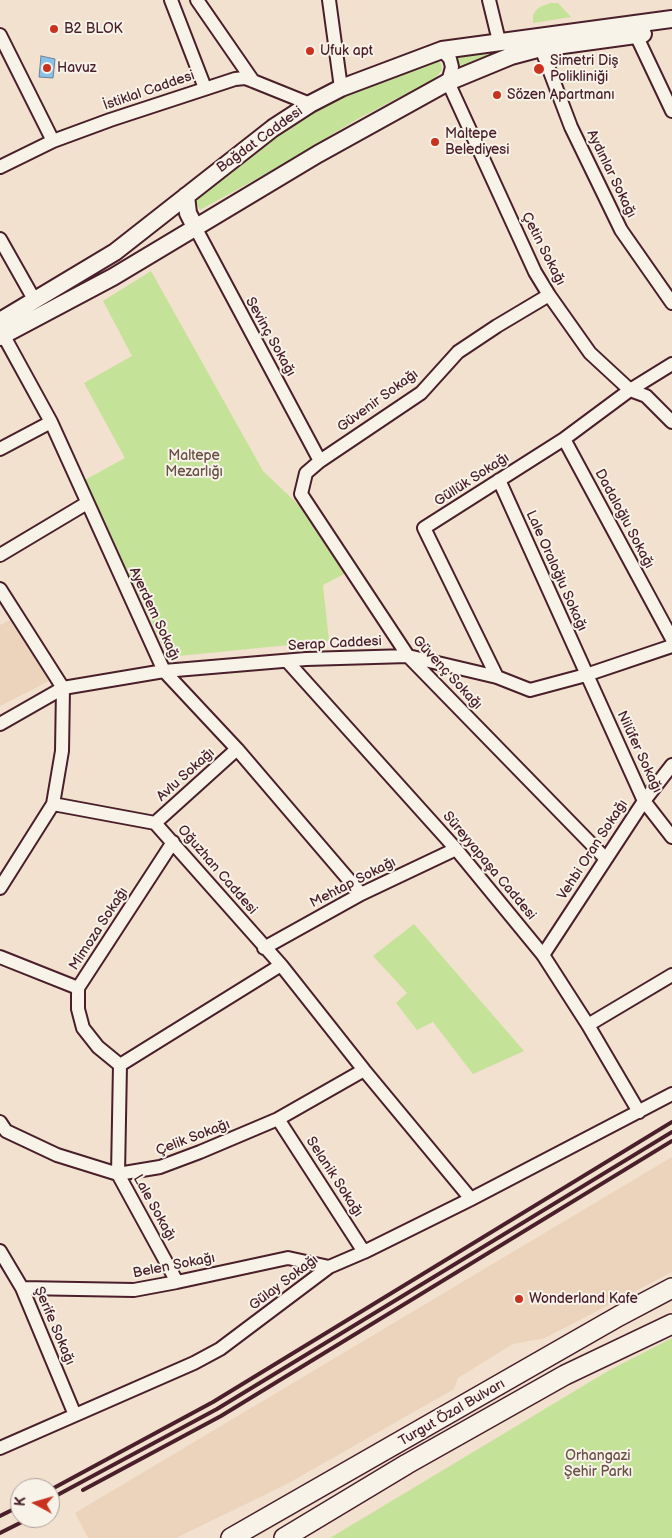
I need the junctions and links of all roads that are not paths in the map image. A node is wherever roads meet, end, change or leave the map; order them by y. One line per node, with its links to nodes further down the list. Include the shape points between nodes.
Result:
1 (171, 0): 14 (street)
2 (196, 0): 12 (street)
3 (329, 0): 15 (street)
4 (489, 0): 9 (street)
5 (672, 19): 6 (main road, Bağdat Caddesi)
6 (632, 30): 7 (main road, Bağdat Caddesi); 9 (main road, Bağdat Caddesi); 10 (main road, Bağdat Caddesi); 17 (street)
7 (672, 30)
8 (0, 35): 18 (street)
9 (499, 41): 11 (main road, Bağdat Caddesi)
10 (541, 48): 13 (main road, Bağdat Caddesi, via 511,56); 25 (street, Aydınlar Sokağı, via 571,127 621,230)
11 (442, 50): 13 (street, via 452,67); 15 (main road, Bağdat Caddesi)
12 (254, 81): 14 (street, İstiklal Caddesi, via 240,78); 16 (street, İstiklal Caddesi)
13 (448, 82): 21 (main road, Bağdat Caddesi, via 318,154); 23 (street, Çetin Sokağı, via 535,272)
14 (205, 88): 18 (street, İstiklal Caddesi)
15 (341, 88): 16 (main road, Bağdat Caddesi)
16 (310, 104): 20 (main road, Bağdat Caddesi, via 273,128)
17 (672, 111)
18 (53, 141): 19 (street, İstiklal Caddesi)
19 (0, 167)
20 (186, 196): 21 (main road, via 188,213); 24 (main road, Bağdat Caddesi, via 115,252)
21 (195, 228): 26 (main road, Bağdat Caddesi, via 113,277); 33 (street, Sevinç Sokağı)
22 (0, 239): 24 (street)
23 (549, 295): 28 (street, Çetin Sokağı, via 590,353); 33 (street, Güvenir Sokağı, via 458,352 421,393)
24 (35, 301): 26 (main road, Bağdat Caddesi)
25 (672, 303)
26 (1, 330): 29 (street, Ayerdem Sokağı)
27 (672, 364): 28 (street, Güllük Sokağı)
28 (630, 390): 30 (street, Çetin Sokağı, via 646,396); 31 (street, Güllük Sokağı)
29 (51, 422): 32 (street); 35 (street, Ayerdem Sokağı)
30 (672, 422)
31 (564, 439): 34 (street, Güllük Sokağı); 38 (street, Dadaloğlu Sokağı)
32 (0, 449)
33 (320, 461): 40 (street, Güvenç Sokağı, via 306,473 301,494)
34 (499, 480): 43 (street, Lale Oraloğlu Sokağı); 44 (street, Güllük Sokağı, via 424,528)
35 (88, 504): 36 (street); 42 (street, Ayerdem Sokağı)
36 (0, 555)
37 (0, 589): 45 (street)
38 (672, 638)
39 (672, 646): 43 (street, Serap Caddesi)
40 (408, 656): 41 (street, Serap Caddesi); 44 (street, Serap Caddesi); 55 (street, Güvenç Sokağı)
41 (287, 661): 42 (street, Serap Caddesi); 54 (street, Süreyyapaşa Caddesi)
42 (164, 671): 45 (street, Serap Caddesi); 47 (street, Ayerdem Sokağı)
43 (586, 675): 44 (street, Serap Caddesi, via 530,690); 49 (street, Nilüfer Sokağı)
44 (496, 677)
45 (63, 688): 46 (street, Serap Caddesi); 50 (street, via 62,751)
46 (0, 724)
47 (237, 749): 51 (street, Avlu Sokağı); 57 (street, Ayerdem Sokağı)
48 (672, 764): 49 (street, Vehbi Oran Sokağı)
49 (644, 801): 52 (street, Nilüfer Sokağı); 55 (street, Vehbi Oran Sokağı)
50 (52, 804): 51 (street); 56 (street)
51 (155, 823): 53 (street, Oğuzhan Caddesi)
52 (672, 837)
53 (172, 842): 58 (street, Oğuzhan Caddesi); 63 (street, Mimoza Sokağı)
54 (456, 849): 57 (street, Mehtap Sokağı); 59 (street, Süreyyapaşa Caddesi)
55 (605, 858): 59 (street, Vehbi Oran Sokağı)
56 (0, 888)
57 (361, 894): 58 (street, Mehtap Sokağı)
58 (264, 948): 61 (street, Oğuzhan Caddesi)
59 (543, 955): 64 (street, Süreyyapaşa Caddesi)
60 (0, 957): 63 (street)
61 (281, 966): 65 (street); 66 (street, Oğuzhan Caddesi)
62 (672, 975): 64 (street)
63 (78, 988): 65 (street, Mimoza Sokağı, via 78,1009 83,1028 98,1048)
64 (588, 1025): 68 (street, Süreyyapaşa Caddesi)
65 (120, 1064): 71 (street)
66 (364, 1070): 69 (street, Çelik Sokağı); 72 (street, Oğuzhan Caddesi)
67 (672, 1094): 68 (street, Gülay Sokağı)
68 (639, 1112): 72 (street, Gülay Sokağı)
69 (278, 1119): 71 (street, Çelik Sokağı, via 160,1168); 74 (street, Selanik Sokağı)
70 (2, 1130): 71 (street, Çelik Sokağı, via 57,1155)
71 (118, 1174): 76 (street, Lale Sokağı)
72 (471, 1199): 74 (street, Gülay Sokağı)
73 (0, 1251): 77 (street, Şerife Sokağı)
74 (364, 1252): 75 (street, Gülay Sokağı)
75 (329, 1267): 76 (street, Belen Sokağı, via 288,1258); 80 (street, Gülay Sokağı, via 220,1349)
76 (177, 1282): 77 (street, Belen Sokağı, via 134,1290)
77 (22, 1288): 80 (street, Şerife Sokağı)
78 (672, 1288): 82 (highway, Turgut Özal Bulvarı)
79 (672, 1324): 85 (highway, Turgut Özal Bulvarı, via 565,1375)
80 (75, 1415): 81 (street, Gülay Sokağı)
81 (0, 1448)
82 (287, 1507): 83 (highway); 84 (highway, Turgut Özal Bulvarı)
83 (218, 1538)
84 (231, 1538)
85 (284, 1538)

